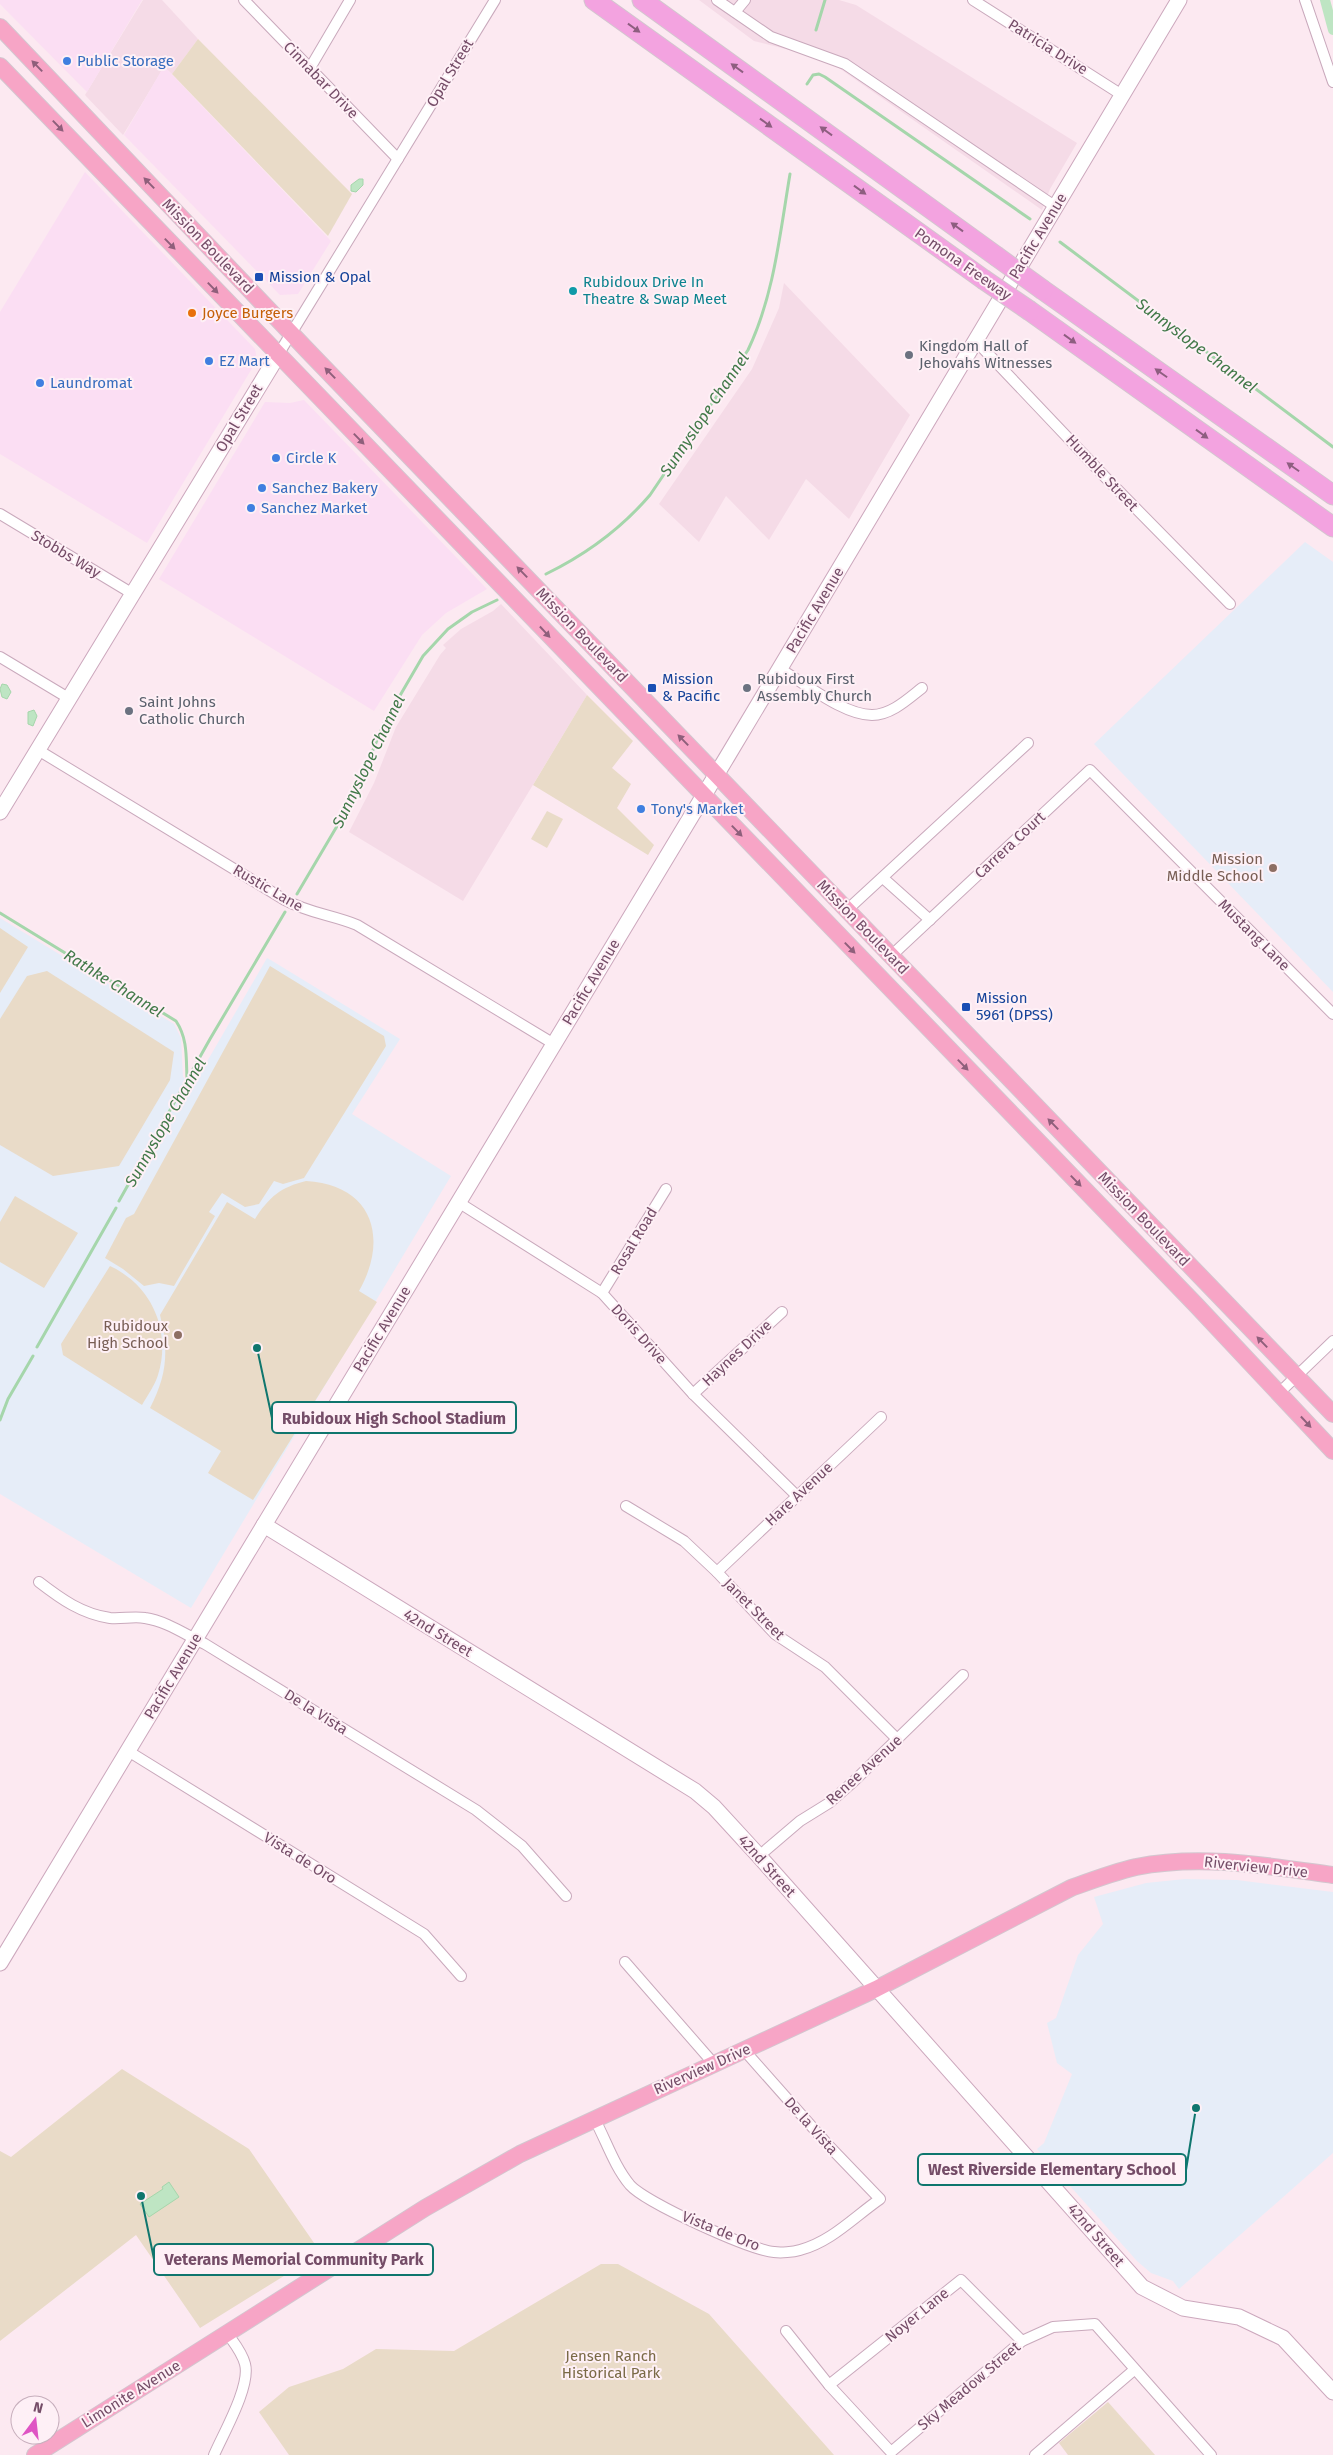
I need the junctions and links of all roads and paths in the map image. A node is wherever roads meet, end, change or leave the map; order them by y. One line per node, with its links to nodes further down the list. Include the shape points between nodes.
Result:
1 (244, 0): 14 (street, Cinnabar Drive)
2 (350, 0): 14 (street)
3 (495, 0): 17 (street, Opal Street)
4 (594, 0): 24 (highway, Pomona Freeway, one-way to 24, bridge)
5 (642, 0): 22 (highway, Pomona Freeway, one-way to 5, bridge)
6 (717, 0): 11 (street)
7 (745, 0): 11 (street)
8 (973, 0): 16 (street, Patricia Drive)
9 (1179, 0): 16 (street, Pacific Avenue)
10 (1305, 0): 15 (street)
11 (735, 12): 18 (street, via 771,37 845,64)
12 (0, 27): 19 (main road, Mission Boulevard, one-way to 12)
13 (0, 66): 21 (main road, Mission Boulevard, one-way to 21)
14 (310, 68): 17 (street, Cinnabar Drive)
15 (1333, 82)
16 (1122, 94): 18 (street, Pacific Avenue)
17 (398, 159): 19 (street, Opal Street)
18 (1056, 207): 20 (street, Pacific Avenue)
19 (291, 332): 21 (street, Opal Street); 34 (main road, Mission Boulevard, one-way to 19)
20 (976, 341): 26 (street, Humble Street); 28 (street, Pacific Avenue)
21 (278, 355): 25 (street, Opal Street); 35 (main road, Mission Boulevard, one-way to 35)
22 (1333, 495)
23 (0, 514): 25 (street, Stobbs Way)
24 (1333, 527)
25 (133, 594): 30 (street, Opal Street)
26 (1230, 604)
27 (0, 657): 30 (street)
28 (780, 669): 29 (street, via 849,710 872,715 892,709); 34 (street, Pacific Avenue)
29 (922, 688)
30 (70, 699): 32 (street, Opal Street)
31 (1028, 743): 37 (street)
32 (38, 750): 36 (street, Opal Street); 42 (street, Rustic Lane, via 285,900 316,914 338,917 357,925)
33 (1090, 770): 39 (street, Carrera Court); 41 (street, Mustang Lane)
34 (716, 775): 35 (street, Pacific Avenue); 38 (main road, Mission Boulevard)
35 (703, 796): 42 (street, Pacific Avenue); 49 (main road, Mission Boulevard, one-way to 49)
36 (3, 802)
37 (883, 878): 38 (street); 39 (street)
38 (846, 910): 40 (main road, Mission Boulevard)
39 (930, 920): 40 (street, Carrera Court)
40 (891, 956): 48 (main road, Mission Boulevard, one-way to 40)
41 (1333, 1014)
42 (554, 1044): 44 (street, Pacific Avenue)
43 (666, 1189): 45 (street, Rosal Road)
44 (458, 1202): 45 (street, Doris Drive); 56 (street, Pacific Avenue)
45 (602, 1293): 50 (street, Doris Drive)
46 (782, 1312): 50 (street, Haynes Drive)
47 (1333, 1341): 48 (street)
48 (1296, 1377): 49 (street); 51 (main road, Mission Boulevard)
49 (1279, 1393): 53 (main road, Mission Boulevard, one-way to 53)
50 (693, 1394): 54 (street, Doris Drive)
51 (1333, 1414)
52 (881, 1417): 54 (street, Hare Avenue)
53 (1333, 1451)
54 (796, 1495): 57 (street, Hare Avenue)
55 (626, 1506): 57 (street, Janet Street, via 684,1541)
56 (264, 1525): 59 (street, Pacific Avenue); 63 (street, 42nd Street, via 695,1791)
57 (717, 1572): 61 (street, Janet Street, via 775,1634 825,1667)
58 (39, 1582): 59 (street, De la Vista, via 67,1603 92,1614 145,1618)
59 (195, 1639): 62 (street, Pacific Avenue); 65 (street, De la Vista, via 476,1810 522,1846)
60 (963, 1676): 61 (street, Renee Avenue)
61 (898, 1740): 63 (street, Renee Avenue, via 829,1803 800,1821)
62 (128, 1751): 67 (street, Pacific Avenue); 68 (street, Vista de Oro, via 424,1934)
63 (759, 1856): 69 (street, 42nd Street)
64 (1333, 1875): 69 (main road, Riverview Drive, via 1239,1862 1194,1861 1137,1867 1071,1888)
65 (566, 1896)
66 (625, 1962): 71 (street)
67 (0, 1963)
68 (461, 1976)
69 (876, 1989): 70 (main road, Riverview Drive); 79 (street, 42nd Street, via 1142,2287 1183,2308 1239,2317 1283,2338)
70 (744, 2050): 71 (main road, Riverview Drive); 73 (street, De la Vista)
71 (714, 2064): 72 (main road, Riverview Drive)
72 (594, 2118): 73 (street, Vista de Oro, via 631,2185 649,2200 721,2234 773,2252 799,2251 822,2242); 75 (main road, Riverview Drive, via 448,2194)
73 (880, 2199)
74 (786, 2331): 78 (street, Sky Meadow Street)
75 (227, 2333): 80 (main road, Limonite Avenue); 81 (street, via 246,2366 240,2394)
76 (1022, 2342): 77 (street, Sky Meadow Street, via 1053,2327 1095,2324); 78 (street, Noyer Lane, via 961,2280); 78 (street, Sky Meadow Street, via 890,2452)
77 (1134, 2370): 82 (street); 83 (street, Sky Meadow Street)
78 (829, 2385)
79 (1333, 2392)
80 (35, 2455)
81 (214, 2455)
82 (1035, 2455)
83 (1211, 2455)

